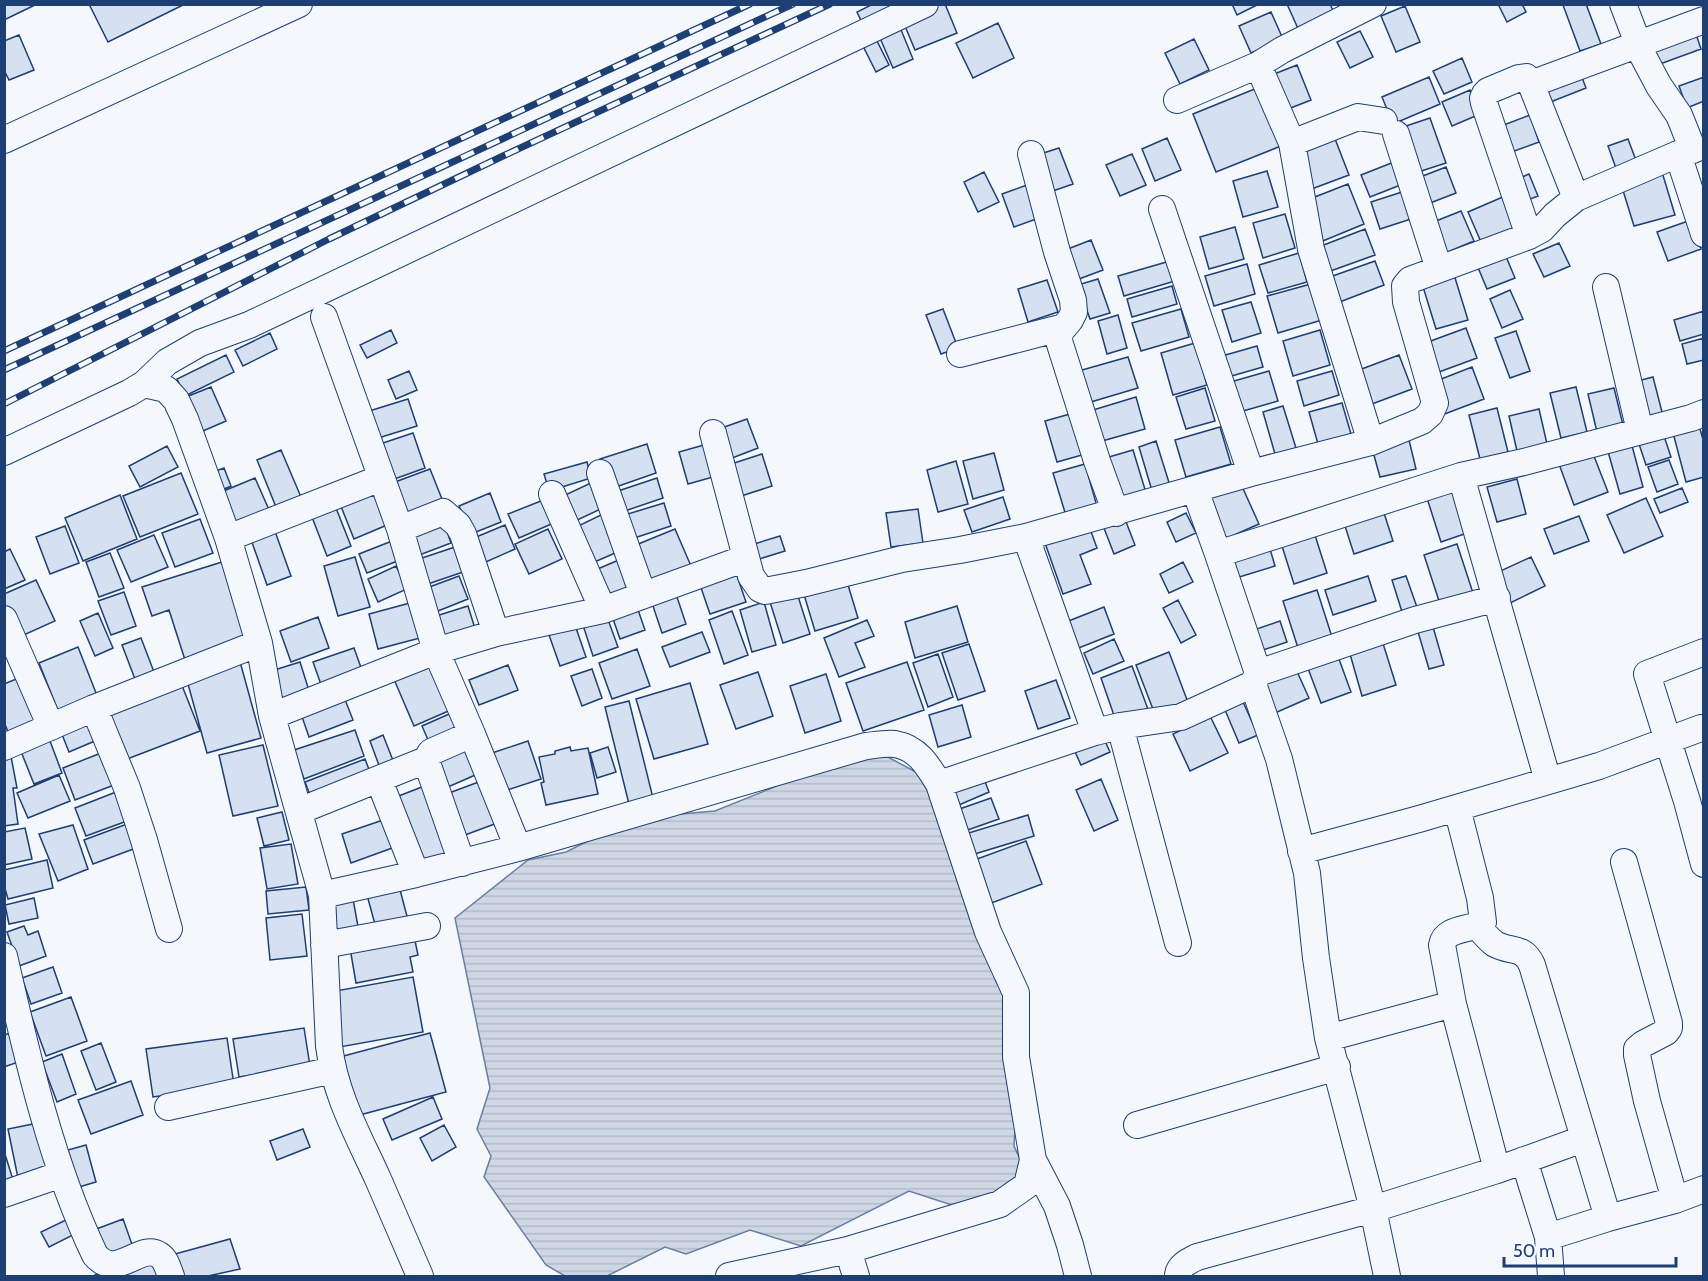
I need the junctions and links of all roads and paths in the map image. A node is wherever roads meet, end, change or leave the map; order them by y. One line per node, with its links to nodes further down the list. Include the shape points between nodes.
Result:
1 (299, 4): 10 (street)
2 (925, 4): 23 (street, via 249,325 200,343 166,362)
3 (1373, 4): 7 (street)
4 (1623, 4): 6 (street)
5 (1704, 20): 6 (street)
6 (1638, 44): 8 (street); 12 (street, via 1679,115)
7 (1258, 65): 9 (street); 11 (street)
8 (1531, 84): 14 (street); 17 (street, via 1526,77 1519,78 1483,98)
9 (1177, 100)
10 (4, 140)
11 (1292, 143): 18 (street, via 1358,117 1390,127); 27 (street, via 1311,249)
12 (1692, 150): 14 (street); 16 (street)
13 (1031, 154): 21 (street, via 1073,300 1074,312)
14 (1576, 198): 17 (street)
15 (1162, 209): 30 (street)
16 (1704, 234)
17 (1529, 236): 18 (street)
18 (1438, 269): 27 (street, via 1410,280 1405,286 1406,302 1435,403 1422,421)
19 (1606, 287): 25 (street)
20 (324, 317): 32 (street)
21 (1064, 327): 22 (street); 35 (street, via 1059,341)
22 (960, 354)
23 (144, 384): 28 (street); 38 (street, via 166,389 176,400)
24 (1704, 413): 25 (street)
25 (1640, 431): 31 (street)
26 (713, 432): 40 (street)
27 (1371, 442): 30 (street)
28 (4, 452)
29 (600, 473): 41 (street)
30 (1251, 473): 33 (street)
31 (1461, 476): 39 (street); 42 (street)
32 (381, 478): 36 (street); 38 (street)
33 (1195, 490): 35 (street); 39 (street)
34 (552, 494): 43 (street)
35 (1116, 513): 37 (street)
36 (400, 529): 45 (street, via 443,512 458,525); 47 (street)
37 (1026, 537): 40 (street, via 765,591 755,584); 55 (street)
38 (228, 538): 46 (street)
39 (1218, 554): 49 (street)
40 (746, 558): 41 (street)
41 (643, 595): 43 (street)
42 (1497, 598): 49 (street, via 1414,620); 61 (street)
43 (603, 610): 45 (street)
44 (4, 619): 52 (street)
45 (496, 633): 47 (street)
46 (259, 643): 50 (street); 51 (street)
47 (436, 651): 51 (street); 56 (street)
48 (1704, 652): 58 (street, via 1647,674)
49 (1255, 679): 53 (street, via 1181,717); 66 (street)
50 (94, 708): 52 (street); 74 (street, via 144,840)
51 (272, 716): 64 (street)
52 (51, 726): 57 (street)
53 (1120, 726): 55 (street); 75 (street)
54 (1701, 728): 58 (street)
55 (1095, 732): 62 (street)
56 (472, 734): 59 (street, via 431,752); 65 (street)
57 (7, 740)
58 (1667, 741): 61 (street); 69 (street)
59 (426, 760): 60 (street); 68 (street)
60 (379, 780): 64 (street); 70 (street)
61 (1548, 781): 63 (street)
62 (939, 784): 65 (street, via 923,759 909,749 895,744 866,746); 85 (street, via 988,932 1016,993 1016,1057)
63 (1457, 808): 66 (street); 73 (street, via 1483,911 1483,922)
64 (299, 811): 71 (street)
65 (518, 848): 68 (street)
66 (1301, 851): 79 (street)
67 (1624, 862): 91 (street, via 1669,1023 1666,1032 1637,1049 1637,1055)
68 (462, 863): 70 (street)
69 (1704, 864)
70 (416, 874): 71 (street)
71 (322, 895): 76 (street)
72 (427, 926): 76 (street)
73 (1477, 926): 78 (street, via 1443,939); 84 (street, via 1495,944 1529,957)
74 (169, 928)
75 (1178, 943)
76 (324, 945): 81 (street)
77 (4, 956): 88 (street)
78 (1453, 1004): 79 (street); 87 (street)
79 (1328, 1038): 80 (street)
80 (1337, 1067): 83 (street); 92 (street)
81 (333, 1070): 82 (street); 97 (street, via 345,1110)
82 (168, 1107)
83 (1137, 1125)
84 (1583, 1139): 86 (street); 93 (street)
85 (1033, 1160): 95 (street, via 1027,1185 1000,1204); 100 (street, via 1057,1206)
86 (1524, 1160): 87 (street); 94 (street)
87 (1497, 1170): 92 (street)
88 (62, 1174): 90 (street); 96 (street, via 88,1241 101,1262 124,1262 153,1253 165,1261)
89 (1704, 1189): 91 (street)
90 (4, 1194)
91 (1675, 1200): 93 (street)
92 (1373, 1209): 101 (street, via 1197,1257 1185,1263); 102 (street)
93 (1608, 1218): 94 (street)
94 (1548, 1238): 103 (street)
95 (848, 1251): 98 (street); 99 (street)
96 (171, 1276)
97 (420, 1276)
98 (729, 1276)
99 (856, 1276)
100 (1078, 1276)
101 (1178, 1276)
102 (1387, 1276)
103 (1551, 1276)

